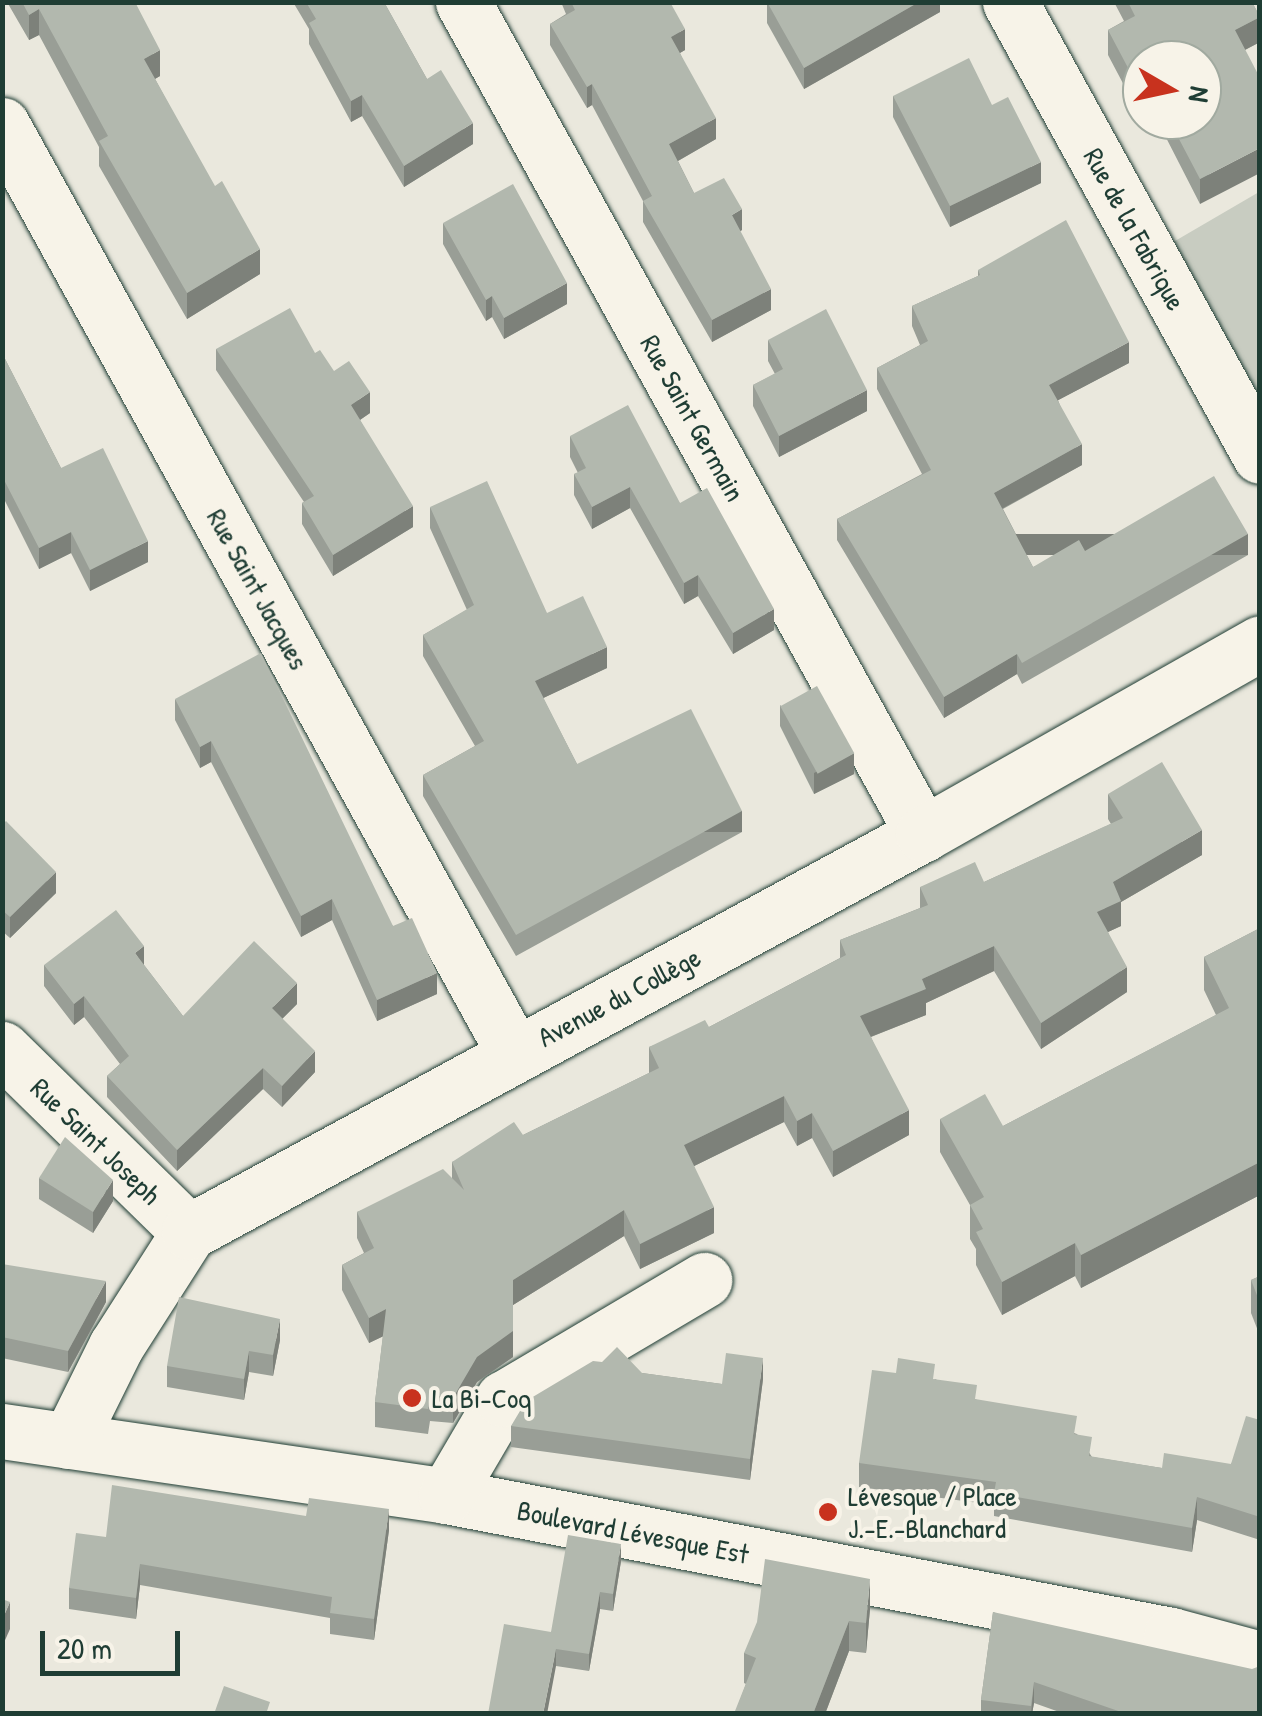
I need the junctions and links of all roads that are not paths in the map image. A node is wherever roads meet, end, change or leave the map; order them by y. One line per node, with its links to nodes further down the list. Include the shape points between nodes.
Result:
1 (463, 2): 6 (street, Rue Saint Germain)
2 (1010, 2): 4 (street, Rue de la Fabrique)
3 (2, 125): 8 (street, Rue Saint Jacques)
4 (1260, 456)
5 (1260, 643): 6 (street, Avenue du Collège)
6 (923, 834): 8 (street, Avenue du Collège)
7 (2, 1049): 9 (street, Rue Saint Joseph)
8 (514, 1053): 9 (street, Avenue du Collège)
9 (189, 1232): 12 (street, Avenue du Collège, via 116,1346)
10 (704, 1280): 13 (street, via 503,1399)
11 (2, 1430): 12 (street, Boulevard Lévesque Est)
12 (69, 1441): 13 (street, Boulevard Lévesque Est)
13 (446, 1496): 14 (street, Boulevard Lévesque Est)
14 (1260, 1658)

